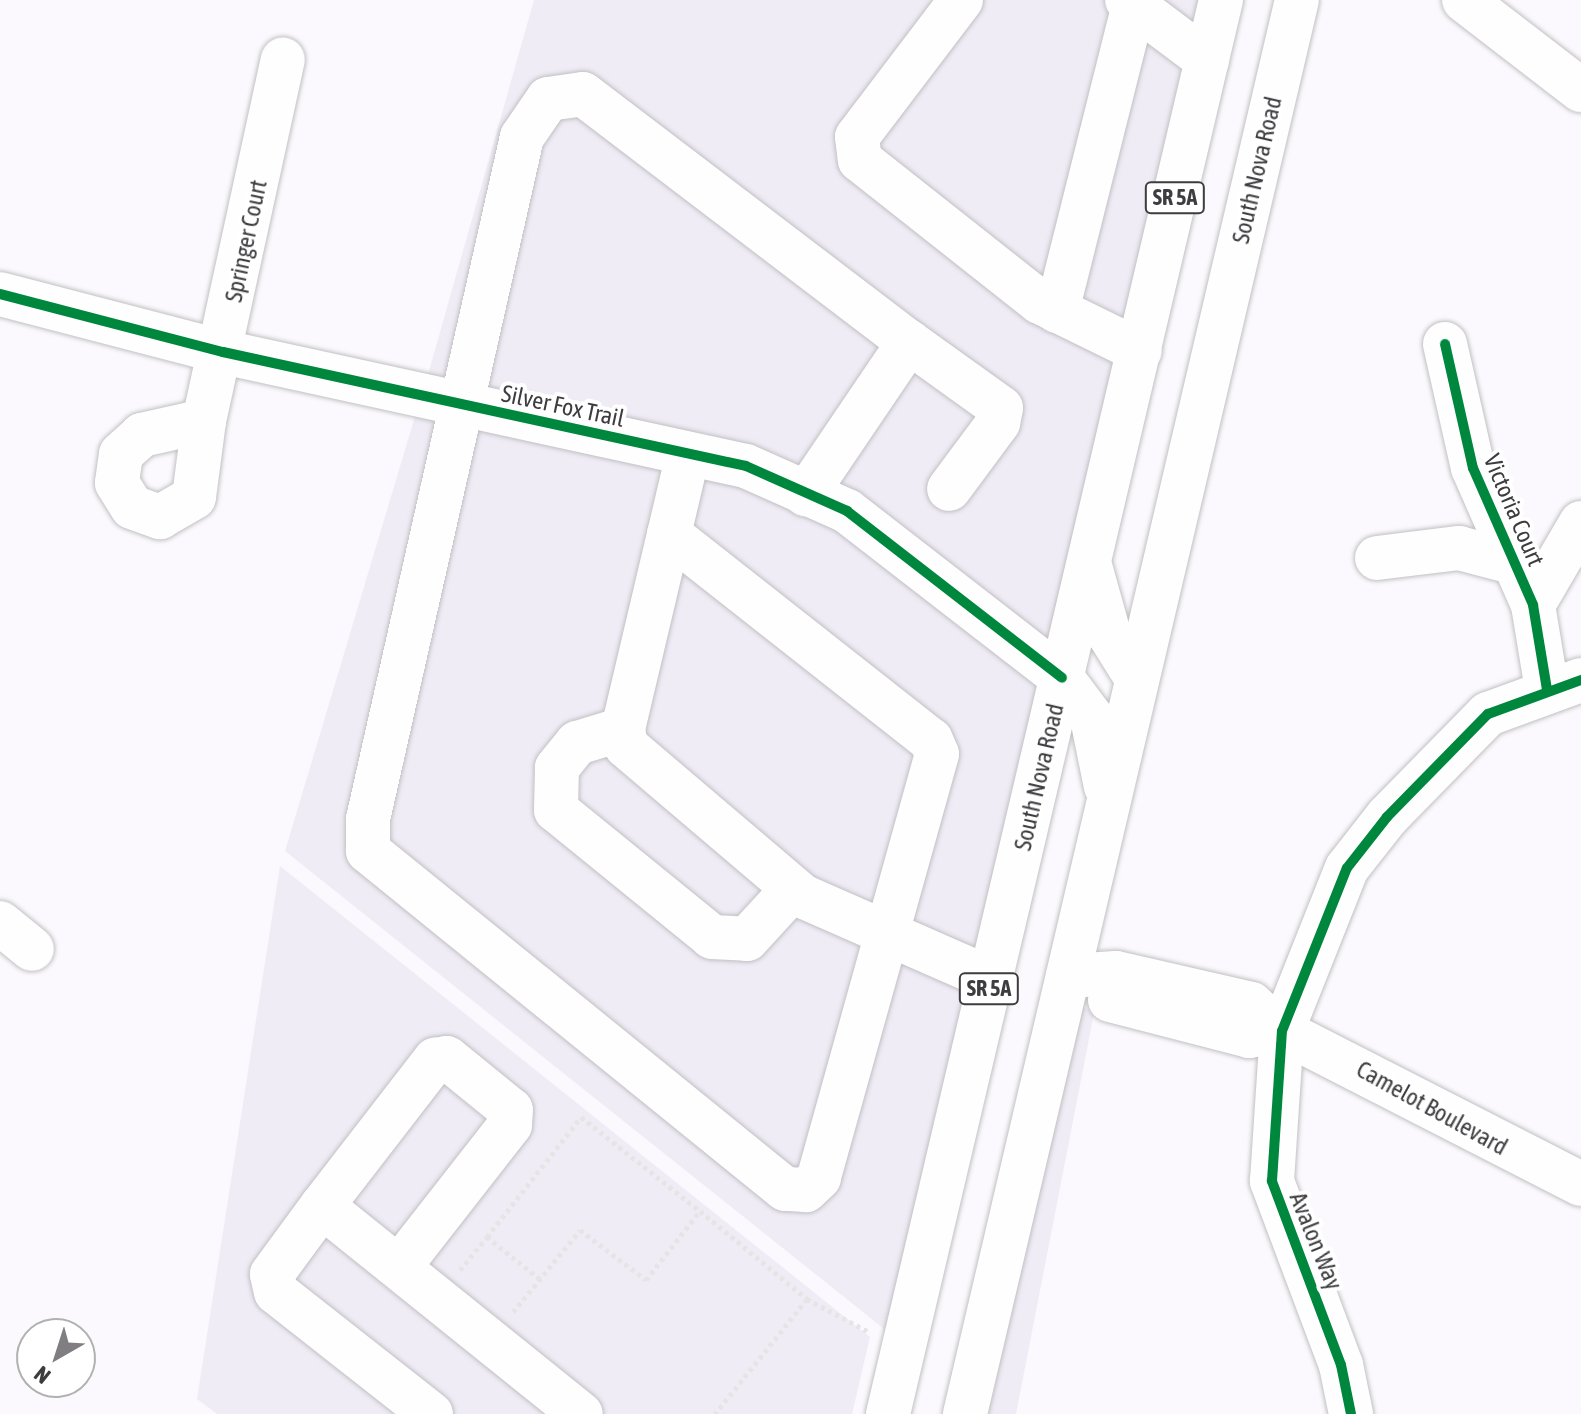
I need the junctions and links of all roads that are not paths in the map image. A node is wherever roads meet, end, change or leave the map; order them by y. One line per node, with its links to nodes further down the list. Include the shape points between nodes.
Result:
1 (961, 0): 10 (street, via 857,137 860,160)
2 (1221, 0): 7 (street, South Nova Road / SR 5A)
3 (1297, 0): 27 (street, South Nova Road)
4 (1464, 0): 8 (street)
5 (1131, 3): 7 (street); 10 (street)
6 (283, 60): 14 (street, Springer Court)
7 (1207, 60): 13 (street, South Nova Road / SR 5A)
8 (1581, 90)
9 (0, 294): 14 (street, Silver Fox Trail)
10 (1057, 311): 13 (street)
11 (909, 342): 15 (street, via 583,94 548,99 522,137); 18 (street, via 1001,408 998,423); 19 (street)
12 (1445, 344): 23 (street, Victoria Court, via 1473,468)
13 (1140, 351): 24 (street, South Nova Road / SR 5A)
14 (223, 352): 15 (street, Silver Fox Trail); 16 (street, Springer Court)
15 (465, 406): 17 (street, Silver Fox Trail); 32 (street, via 368,819 368,851 785,1189 806,1190 819,1178)
16 (204, 421)
17 (688, 454): 19 (street, Silver Fox Trail, via 746,466); 21 (street)
18 (949, 489)
19 (806, 494): 26 (street, Silver Fox Trail, via 847,511)
20 (1581, 523): 25 (street, Victoria Court)
21 (669, 534): 29 (street); 32 (street, via 931,740 937,754)
22 (1377, 558): 23 (street, Victoria Court, via 1459,548)
23 (1512, 562): 25 (street, Victoria Court)
24 (1089, 564): 26 (street, South Nova Road / SR 5A); 27 (street, via 1109,634)
25 (1533, 605): 28 (street, Victoria Court)
26 (1062, 678): 30 (street, Silver Fox Trail, via 1092,718); 34 (street, South Nova Road / SR 5A)
27 (1137, 679): 30 (street, South Nova Road)
28 (1564, 685): 35 (street, via 1488,714 1379,827 1347,868)
29 (623, 729): 31 (street, via 626,746); 31 (street, via 577,743 557,768 556,810 712,937 747,939)
30 (1109, 801): 33 (street, South Nova Road)
31 (793, 889): 32 (street)
32 (889, 936): 34 (street)
33 (1068, 976): 35 (street, Camelot Boulevard, via 1116,973 1251,1004); 42 (street, South Nova Road)
34 (991, 979): 41 (street, South Nova Road / SR 5A)
35 (1282, 1031): 36 (street, Camelot Boulevard); 43 (street, Avalon Way, via 1272,1181 1341,1365)
36 (1581, 1184)
37 (322, 1206): 38 (street); 38 (street, via 435,1060 447,1058 511,1110 510,1125); 40 (street, via 272,1274 276,1292)
38 (399, 1267): 39 (street)
39 (555, 1406)
40 (431, 1414)
41 (888, 1414)
42 (965, 1414)
43 (1351, 1414)

